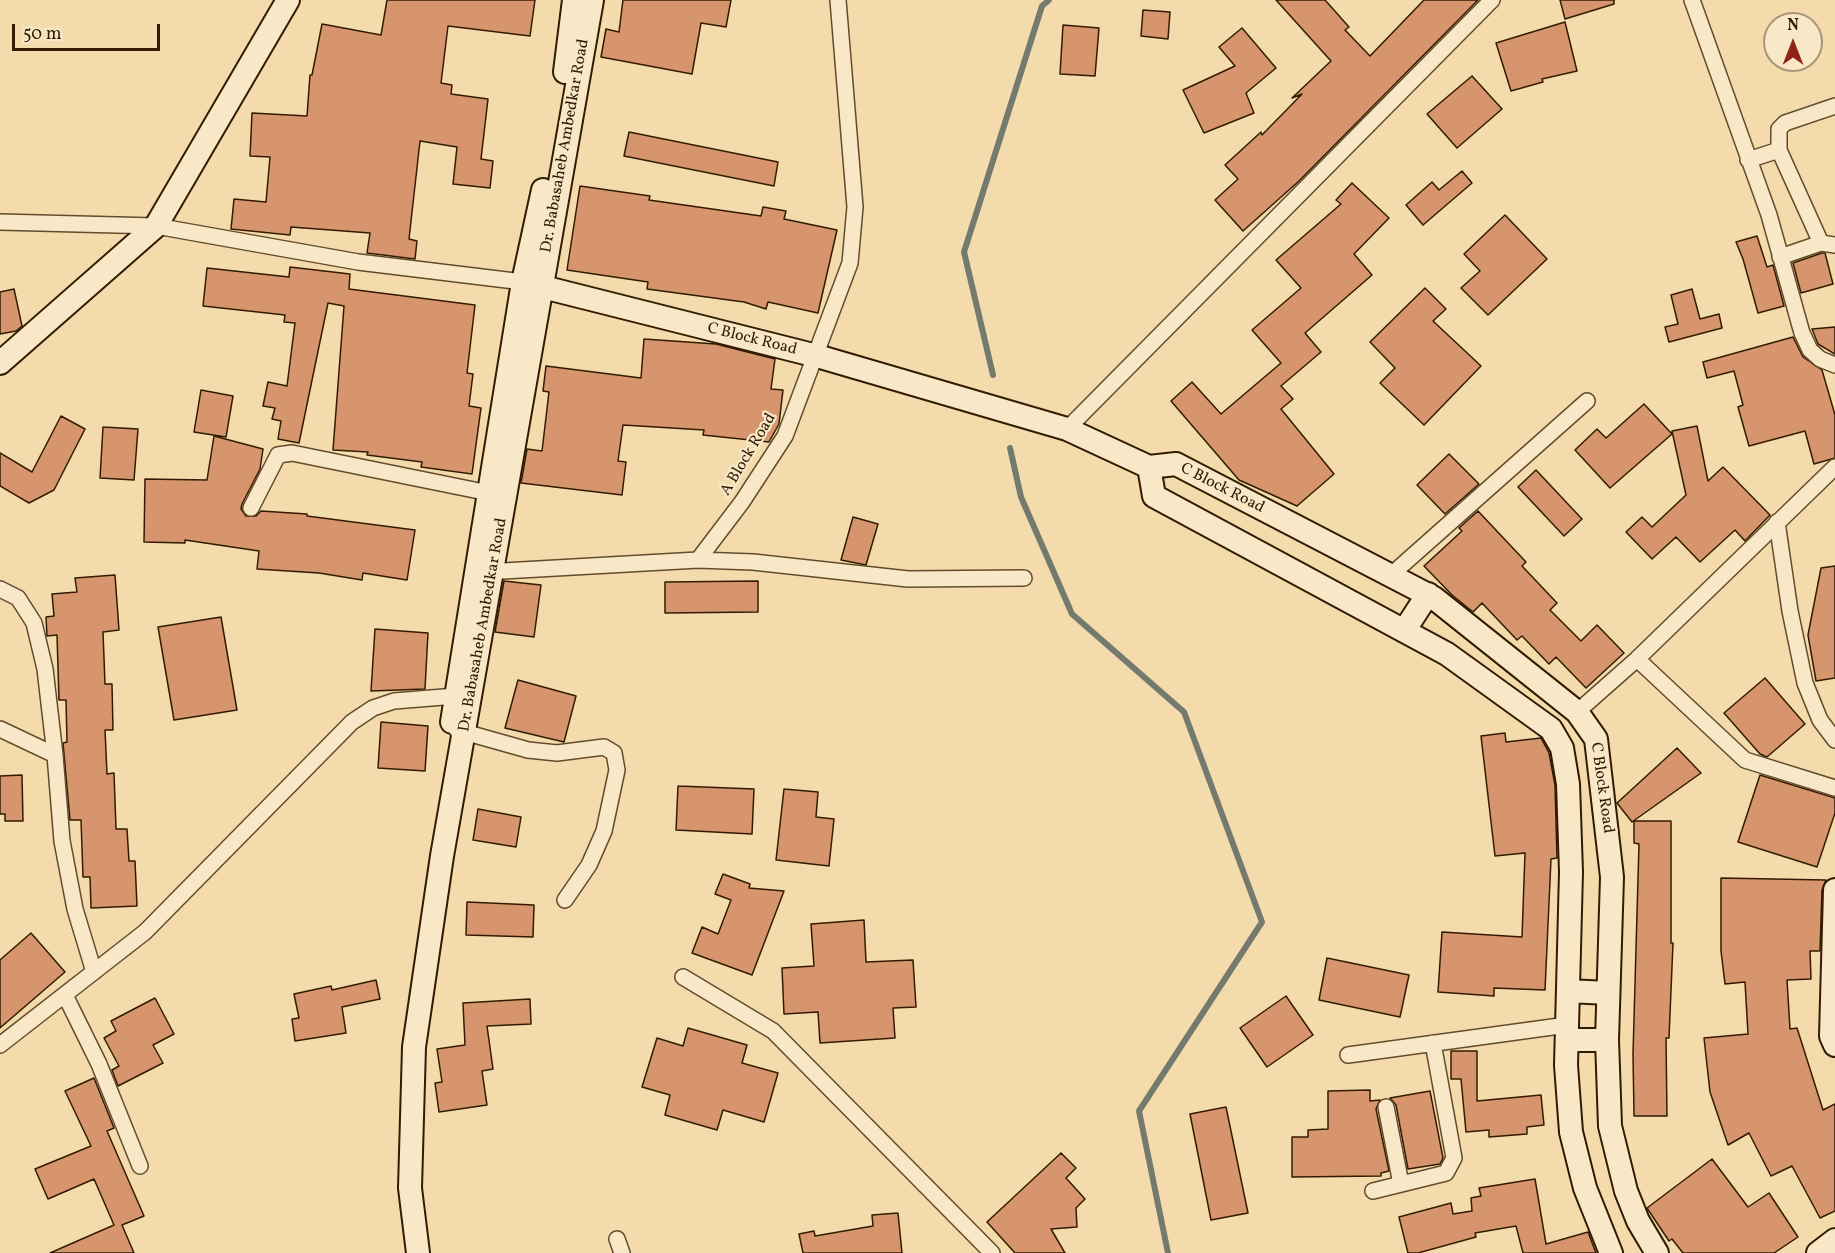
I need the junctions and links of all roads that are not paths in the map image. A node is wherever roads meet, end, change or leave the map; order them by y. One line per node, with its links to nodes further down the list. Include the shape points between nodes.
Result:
1 (288, 0): 11 (street)
2 (574, 0): 14 (street, Dr. Babasaheb Ambedkar Road)
3 (592, 0): 14 (street, Dr. Babasaheb Ambedkar Road)
4 (838, 0): 15 (street, A Block Road, via 855,207 850,263)
5 (1492, 0): 19 (street)
6 (1692, 0): 9 (street)
7 (1835, 106): 8 (street, via 1785,123 1779,129)
8 (1779, 150): 9 (street); 12 (street)
9 (1748, 160): 13 (street)
10 (0, 222): 11 (street)
11 (156, 225): 14 (street, via 358,261); 16 (street)
12 (1828, 244): 13 (street)
13 (1780, 257): 17 (street, via 1810,350)
14 (532, 285): 15 (street, C Block Road); 22 (street, Dr. Babasaheb Ambedkar Road); 26 (street, Dr. Babasaheb Ambedkar Road)
15 (817, 356): 19 (street, C Block Road); 25 (street, A Block Road, via 785,436)
16 (0, 363)
17 (1835, 365)
18 (1587, 401): 27 (street)
19 (1067, 429): 20 (street, C Block Road)
20 (1149, 466): 27 (street, C Block Road, via 1176,464); 31 (street, C Block Road, via 1154,496)
21 (1835, 467): 24 (street)
22 (489, 493): 23 (street, via 292,453 278,455); 26 (street, Dr. Babasaheb Ambedkar Road)
23 (251, 508)
24 (1777, 522): 32 (street); 39 (street, via 1805,683 1820,720)
25 (698, 560): 26 (street); 28 (street, via 908,579)
26 (485, 572): 34 (street, Dr. Babasaheb Ambedkar Road); 38 (street, Dr. Babasaheb Ambedkar Road)
27 (1391, 575): 30 (street, C Block Road)
28 (1023, 578)
29 (0, 589): 40 (street, via 18,598 34,623 45,669)
30 (1428, 594): 31 (street); 33 (street, C Block Road)
31 (1404, 631): 36 (street, C Block Road, via 1447,654)
32 (1637, 659): 35 (street); 43 (street, via 1746,760)
33 (1549, 688): 35 (street, C Block Road); 36 (street)
34 (456, 696): 38 (street, Dr. Babasaheb Ambedkar Road); 46 (street, via 394,701 373,708 352,722 145,932)
35 (1577, 711): 42 (street, C Block Road, via 1596,739)
36 (1531, 716): 41 (street, C Block Road, via 1557,738)
37 (0, 729): 40 (street)
38 (458, 730): 45 (street, via 528,750 557,753 604,747 614,753 617,770 604,831 589,866); 58 (street, Dr. Babasaheb Ambedkar Road, via 400,1050)
39 (1835, 740)
40 (55, 755): 46 (street, via 62,841 75,909)
41 (1566, 772): 42 (street); 48 (street, C Block Road, via 1571,872)
42 (1600, 772): 49 (street, C Block Road, via 1612,877)
43 (1835, 788)
44 (1835, 890): 55 (street, via 1831,1036)
45 (565, 900)
46 (94, 972): 50 (street)
47 (683, 977): 67 (street, via 773,1031)
48 (1568, 991): 49 (street); 51 (street, C Block Road)
49 (1608, 993): 52 (street, C Block Road)
50 (65, 995): 54 (street); 59 (street, via 99,1064)
51 (1567, 1032): 52 (street); 53 (street); 63 (street, C Block Road, via 1571,1132 1585,1188)
52 (1607, 1040): 62 (street, C Block Road, via 1611,1126)
53 (1433, 1043): 56 (street); 60 (street, via 1454,1158 1446,1173)
54 (0, 1045)
55 (1835, 1045)
56 (1348, 1055)
57 (1386, 1107): 60 (street)
58 (406, 1117): 65 (street, Dr. Babasaheb Ambedkar Road, via 400,1207); 66 (street, Dr. Babasaheb Ambedkar Road)
59 (140, 1166)
60 (1401, 1184): 61 (street)
61 (1373, 1191)
62 (1634, 1214): 63 (street); 69 (street, C Block Road)
63 (1601, 1230): 68 (street, C Block Road)
64 (1835, 1240): 70 (street)
65 (406, 1253)
66 (418, 1253)
67 (992, 1253)
68 (1611, 1253)
69 (1657, 1253)
70 (1818, 1253)

